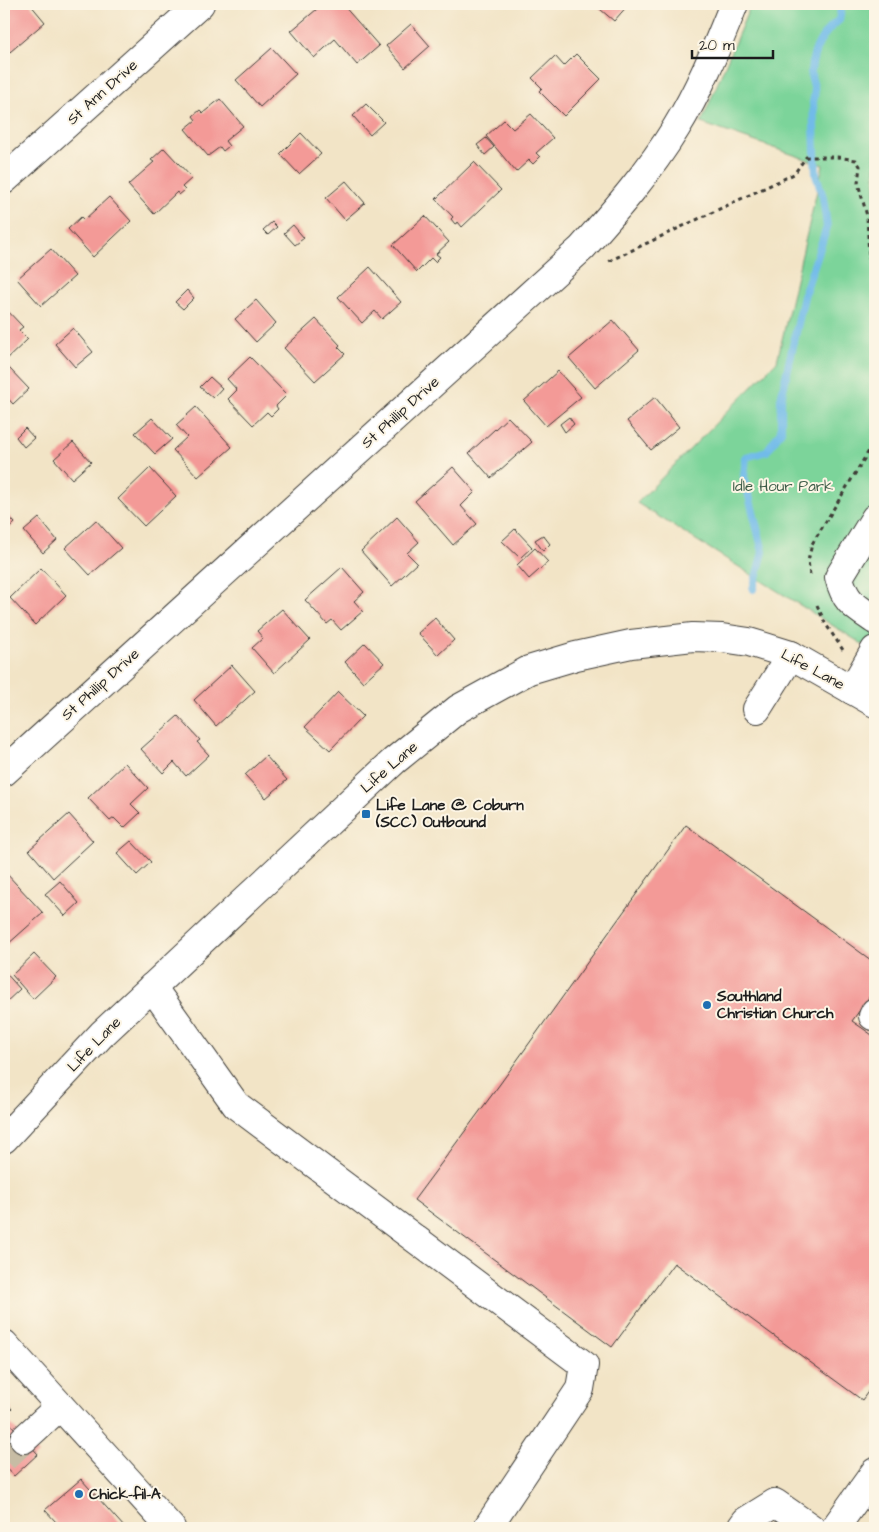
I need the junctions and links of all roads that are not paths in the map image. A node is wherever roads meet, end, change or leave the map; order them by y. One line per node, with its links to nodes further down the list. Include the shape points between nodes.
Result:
1 (200, 4): 3 (street, St Ann Drive)
2 (734, 4): 11 (street, St Phillip Drive, via 710,63 676,128 634,188 582,248)
3 (4, 180)
4 (875, 518): 5 (street, via 838,577 842,594)
5 (875, 620)
6 (875, 650): 8 (street)
7 (790, 655): 8 (street, Life Lane); 10 (street); 12 (street, Life Lane, via 749,642 693,637 622,646 529,670 458,709 394,761)
8 (852, 690): 9 (street, Life Lane)
9 (875, 703)
10 (758, 710)
11 (4, 772)
12 (152, 987): 13 (street, Life Lane, via 102,1034); 19 (street, via 236,1105 584,1365 580,1389)
13 (4, 1139)
14 (4, 1344): 15 (street)
15 (60, 1406): 16 (street); 18 (street)
16 (24, 1439)
17 (875, 1472): 22 (street)
18 (170, 1528)
19 (487, 1528)
20 (741, 1528): 21 (street, via 746,1521 775,1502)
21 (811, 1528)
22 (834, 1528)

